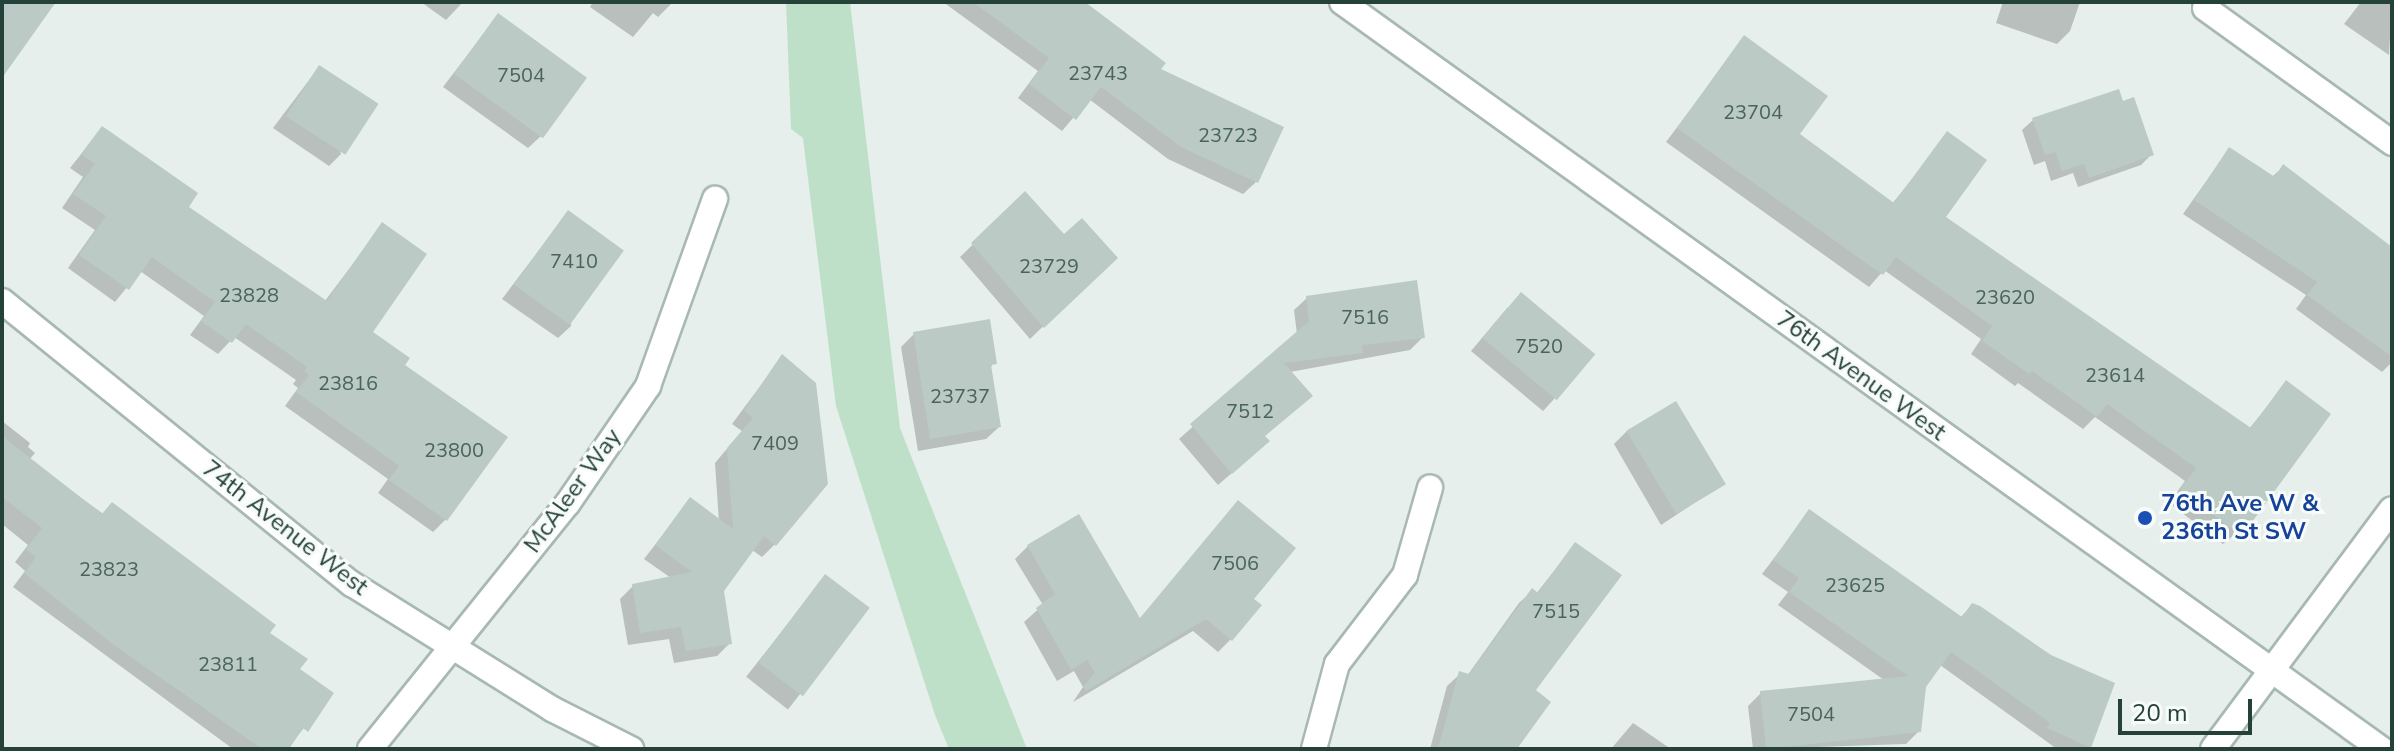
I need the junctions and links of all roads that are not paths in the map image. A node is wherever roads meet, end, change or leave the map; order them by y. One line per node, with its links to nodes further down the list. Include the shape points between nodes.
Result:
1 (1342, 2): 9 (street, 76th Avenue West)
2 (2205, 8): 3 (street)
3 (2392, 143)
4 (715, 199): 8 (street, McAleer Way, via 648,386 568,503)
5 (2, 301): 8 (street, 74th Avenue West, via 352,584)
6 (1430, 488): 12 (street, via 1405,575 1337,664)
7 (2392, 509): 9 (street)
8 (456, 647): 10 (street, McAleer Way); 11 (street, 74th Avenue West, via 552,709)
9 (2274, 673): 13 (street); 14 (street, 76th Avenue West)
10 (370, 749)
11 (631, 749)
12 (1314, 749)
13 (2213, 749)
14 (2381, 749)

